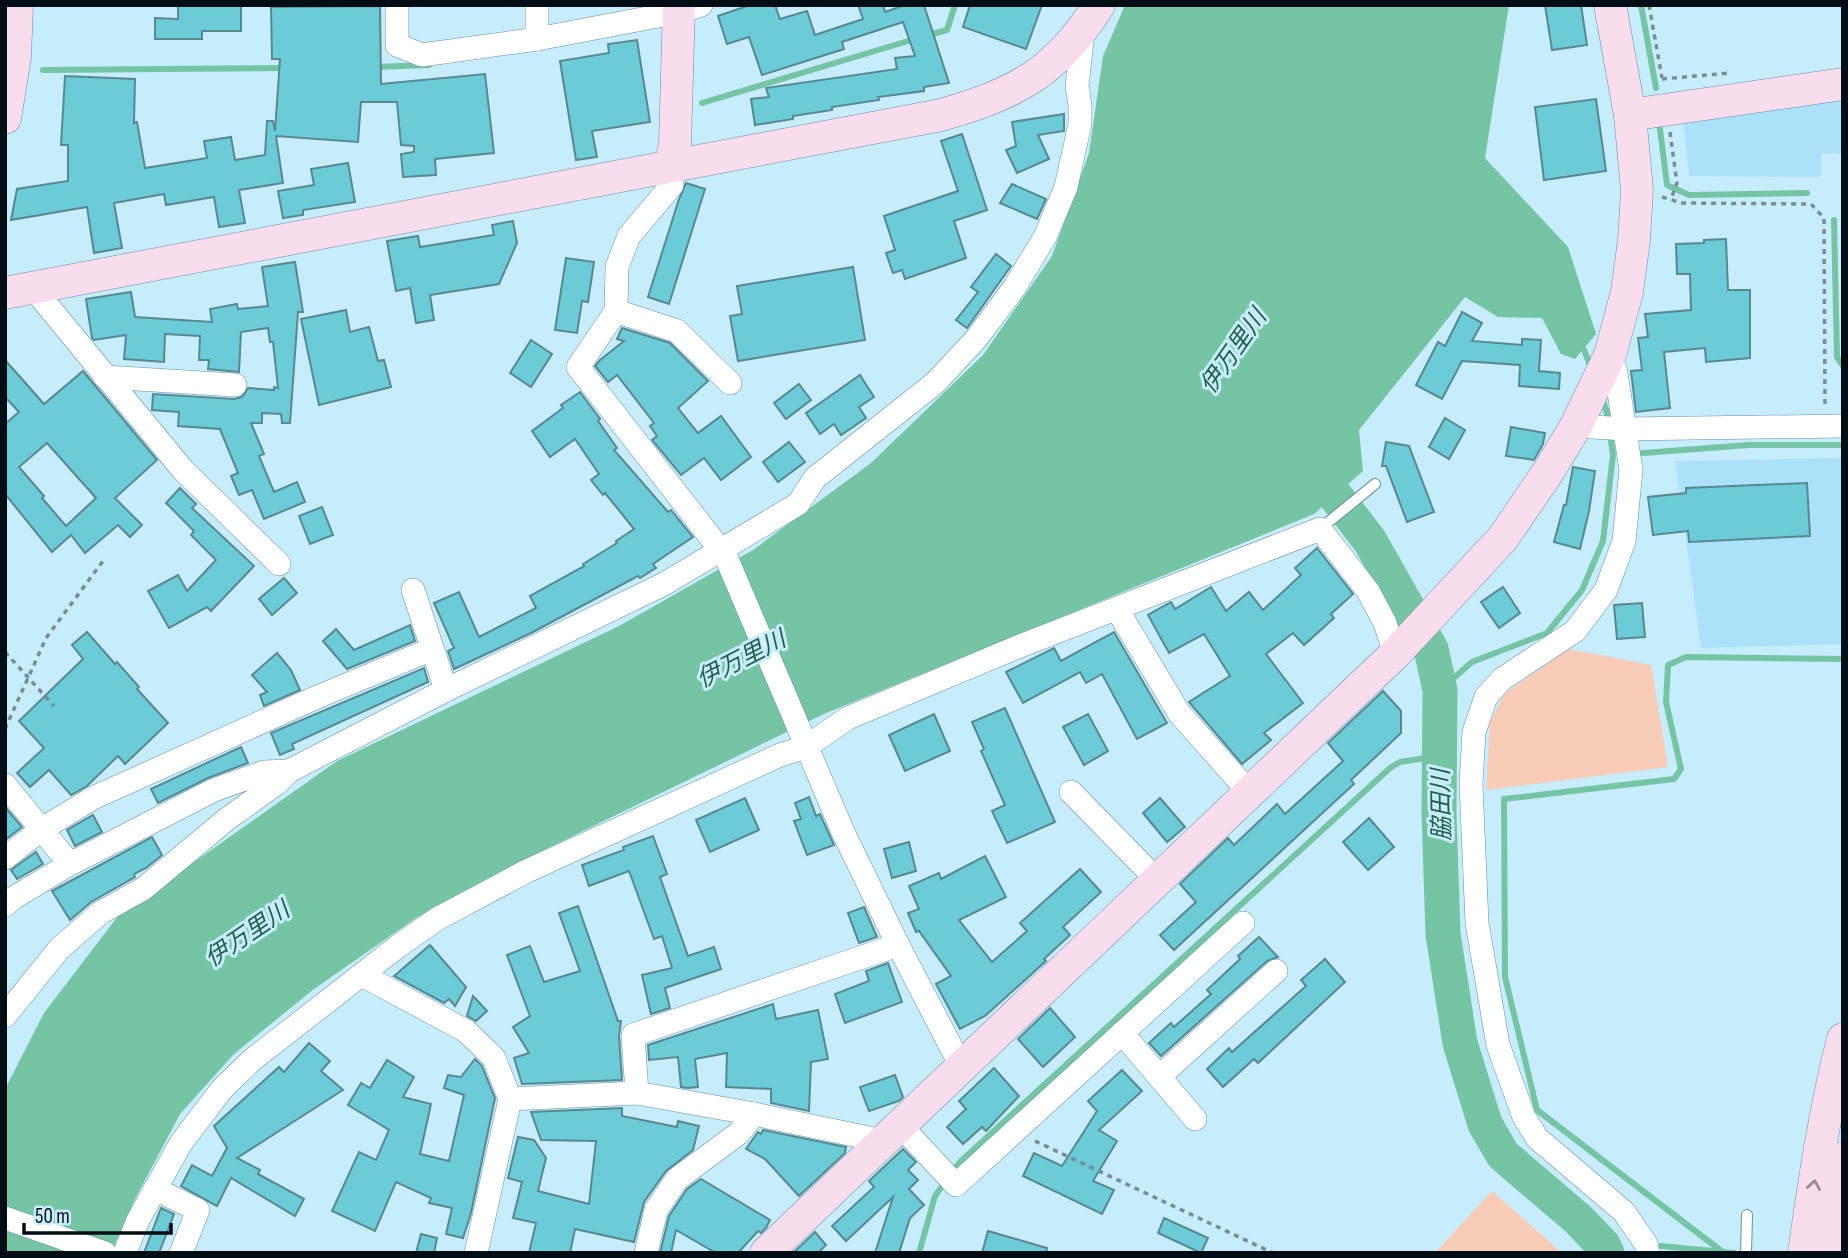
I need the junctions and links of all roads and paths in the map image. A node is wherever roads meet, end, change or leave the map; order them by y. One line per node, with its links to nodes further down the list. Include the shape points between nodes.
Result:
1 (397, 5): 8 (street, via 397,45 422,55)
2 (537, 5): 8 (street)
3 (1610, 5): 13 (street)
4 (1649, 5): 10 (path)
5 (686, 8): 8 (street); 16 (street)
6 (13, 11): 14 (street, via 15,57)
7 (1091, 18): 16 (street, via 1055,61 1026,83 987,102 941,115); 30 (street, via 1077,86 1080,124 1066,187 1045,237 1014,288 935,383 815,478 798,504)
8 (537, 39)
9 (1730, 73): 10 (path)
10 (1662, 79): 12 (path)
11 (1843, 84): 13 (street)
12 (1664, 87)
13 (1630, 116): 17 (street)
14 (5, 118)
15 (1669, 127): 18 (path, via 1677,184)
16 (671, 164): 19 (street); 20 (street, via 672,185 629,236 617,267)
17 (1637, 190): 18 (path); 21 (street, via 1626,292)
18 (1671, 200): 26 (path, via 1811,204 1824,218 1824,402)
19 (19, 290): 22 (street)
20 (616, 311): 23 (street, via 677,331); 30 (street, via 578,367)
21 (1610, 355): 25 (street); 27 (street)
22 (105, 377): 24 (street); 32 (street, via 184,470)
23 (730, 383)
24 (235, 385)
25 (1576, 426): 27 (street); 37 (street, via 1503,538)
26 (1837, 426): 27 (street)
27 (1626, 429): 78 (street, via 1631,470 1624,541 1606,590 1575,631 1502,679 1486,696 1475,732 1471,784 1477,923 1498,1045 1524,1117 1537,1138 1625,1212)
28 (1375, 484): 29 (lane)
29 (1320, 529): 34 (street); 37 (street, via 1368,591)
30 (723, 553): 39 (street); 42 (street)
31 (103, 561): 38 (path, via 46,638)
32 (279, 565)
33 (413, 590): 35 (street)
34 (1117, 609): 42 (street, via 849,718); 46 (street, via 1179,713)
35 (432, 649): 39 (street); 47 (street, via 93,799)
36 (5, 652): 38 (path)
37 (1395, 654): 46 (street)
38 (29, 678): 40 (path); 41 (path)
39 (446, 690): 43 (street)
40 (54, 706)
41 (5, 729)
42 (804, 741): 53 (street); 55 (street, via 527,871 437,919)
43 (289, 771): 49 (street, via 264,772 214,790); 56 (street, via 143,889 100,914 59,949)
44 (5, 785): 47 (street)
45 (1071, 792): 50 (street)
46 (1249, 792): 50 (street)
47 (41, 829): 48 (street); 49 (street)
48 (5, 858)
49 (70, 864): 51 (street)
50 (1157, 880): 59 (street)
51 (5, 905)
52 (1243, 923): 57 (street)
53 (898, 944): 59 (street); 61 (street, via 633,1034)
54 (1276, 971): 60 (street)
55 (362, 975): 62 (street, via 466,1031 494,1058); 68 (street, via 288,1030 222,1089 181,1143)
56 (5, 1016)
57 (1122, 1033): 60 (street); 65 (street)
58 (1843, 1039): 80 (street, one-way to 58)
59 (961, 1066): 66 (street)
60 (1159, 1077): 64 (street)
61 (637, 1093): 62 (street); 63 (street)
62 (510, 1099): 74 (street)
63 (754, 1114): 66 (street); 75 (street, via 739,1133 677,1179 656,1210)
64 (1195, 1119)
65 (1014, 1132): 66 (street, via 949,1178); 77 (path)
66 (892, 1133): 76 (street)
67 (1843, 1158): 81 (street)
68 (155, 1189): 72 (street); 73 (street, via 198,1210)
69 (1747, 1215): 79 (lane)
70 (5, 1218): 71 (street)
71 (105, 1253)
72 (125, 1253)
73 (181, 1253)
74 (476, 1253)
75 (646, 1253)
76 (766, 1253)
77 (1273, 1253)
78 (1648, 1253)
79 (1746, 1253)
80 (1804, 1253)
81 (1832, 1253)

